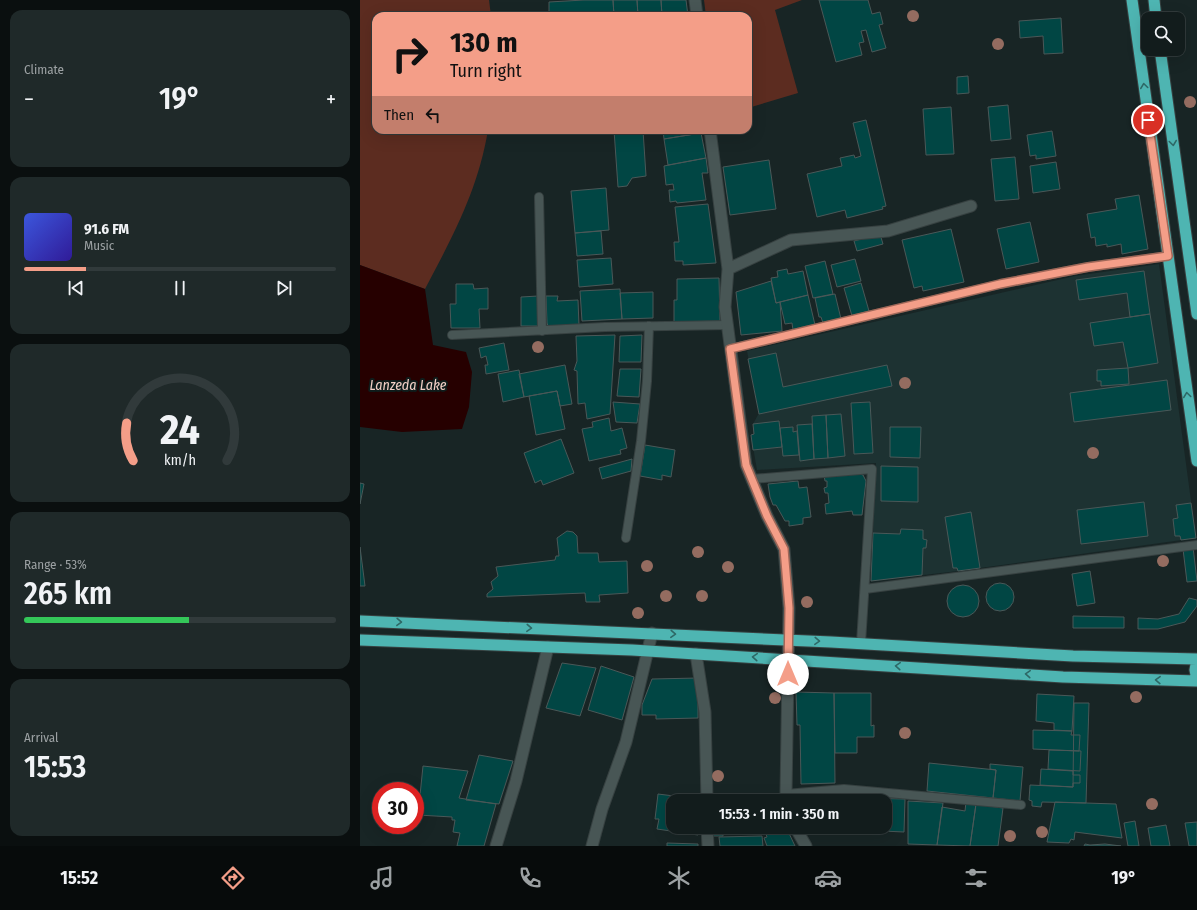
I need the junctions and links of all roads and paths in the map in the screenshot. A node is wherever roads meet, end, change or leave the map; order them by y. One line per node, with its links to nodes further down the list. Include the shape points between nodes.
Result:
1 (695, 0): 4 (street)
2 (1132, 0): 10 (highway, one-way to 2)
3 (1154, 0): 5 (highway)
4 (696, 12)
5 (1155, 12)
6 (1161, 56): 12 (highway, one-way to 12)
7 (711, 134): 11 (street)
8 (539, 197): 15 (lane)
9 (971, 206): 11 (street, via 888,231 791,240)
10 (1168, 256): 17 (lane, via 1088,267 1000,284); 18 (highway, one-way to 10)
11 (728, 269): 14 (street, via 725,307)
12 (1197, 314)
13 (649, 326): 14 (lane); 15 (lane); 20 (lane, via 642,441)
14 (728, 326): 17 (street)
15 (542, 331): 16 (lane)
16 (452, 335)
17 (730, 349): 19 (street, via 746,465)
18 (1197, 461)
19 (752, 479): 22 (lane, via 872,469); 26 (street, via 784,549 789,608)
20 (626, 538)
21 (1197, 544): 22 (lane)
22 (865, 589): 27 (lane)
23 (360, 621): 24 (highway, one-way to 24)
24 (652, 634): 26 (highway, one-way to 26); 29 (street)
25 (360, 640): 28 (highway)
26 (788, 640): 27 (highway, one-way to 27); 32 (street)
27 (861, 643): 31 (highway, via 1073,656)
28 (548, 647): 29 (highway); 40 (street, via 516,781)
29 (648, 651): 30 (highway); 41 (street, via 626,742 602,808)
30 (696, 654): 32 (highway, one-way to 30); 34 (street, via 705,712)
31 (1197, 659): 33 (highway)
32 (788, 660): 33 (highway, one-way to 32, via 1063,677); 35 (street)
33 (1197, 680)
34 (707, 794)
35 (787, 794)
36 (808, 794): 37 (lane, via 844,789)
37 (1021, 805)
38 (707, 834): 42 (street)
39 (799, 834): 43 (street)
40 (496, 846)
41 (592, 846)
42 (708, 846)
43 (806, 846)

